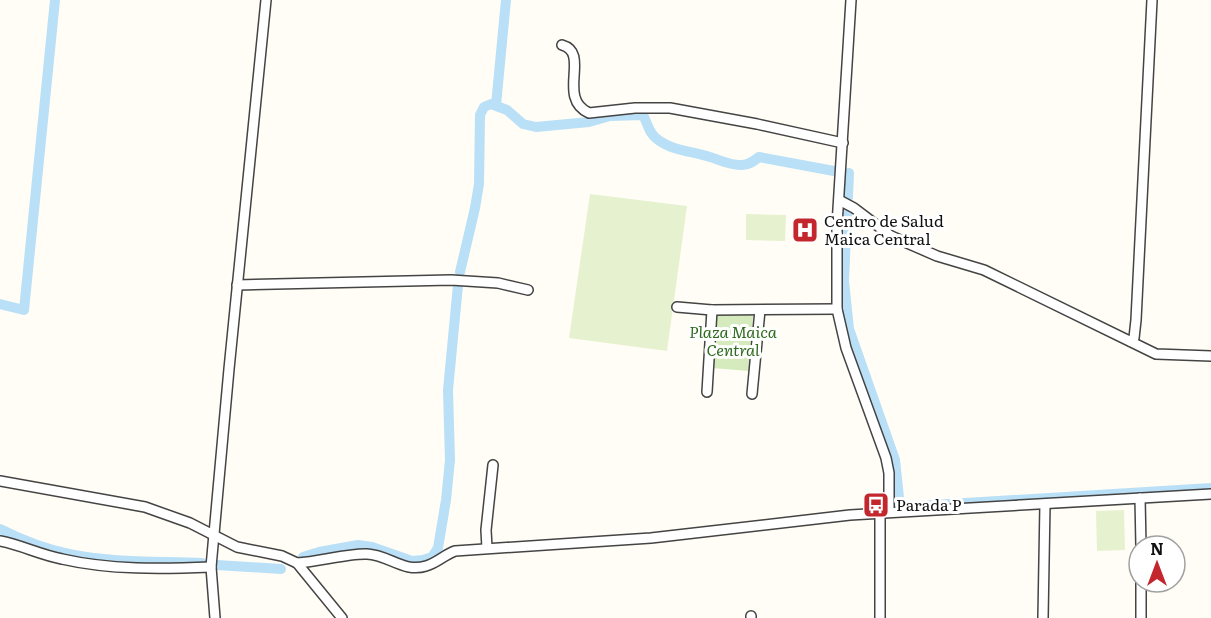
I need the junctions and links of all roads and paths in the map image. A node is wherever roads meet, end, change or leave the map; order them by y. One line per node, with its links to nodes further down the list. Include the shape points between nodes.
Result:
1 (266, 0): 7 (street)
2 (851, 0): 5 (street)
3 (1152, 0): 13 (street, via 1136,320 1134,338)
4 (562, 45): 5 (street, via 572,51 578,105 590,113 670,108)
5 (843, 143): 6 (street)
6 (839, 200): 10 (street); 13 (street, via 891,236 984,270)
7 (237, 285): 8 (street, via 451,280 498,283); 24 (street)
8 (528, 290)
9 (677, 307): 11 (street)
10 (837, 309): 12 (street); 22 (street, via 846,348 886,458 889,473)
11 (712, 310): 12 (street); 15 (street)
12 (759, 310): 16 (street)
13 (1130, 341): 14 (street, via 1156,354)
14 (1211, 356)
15 (707, 392)
16 (752, 394)
17 (493, 465): 26 (street)
18 (0, 481): 24 (street, via 145,507)
19 (1211, 494): 20 (street)
20 (1140, 498): 21 (street); 23 (street)
21 (1045, 504): 22 (street); 33 (street)
22 (885, 513): 26 (street, via 651,538); 32 (street)
23 (1141, 534)
24 (214, 535): 27 (street, via 237,547); 28 (street)
25 (0, 541): 28 (street, via 92,564)
26 (487, 548): 27 (street, via 455,551 415,568 369,554)
27 (297, 563): 31 (street)
28 (211, 567): 30 (street)
29 (1141, 594): 34 (street)
30 (215, 618)
31 (342, 618)
32 (880, 618)
33 (1043, 618)
34 (1141, 618)

